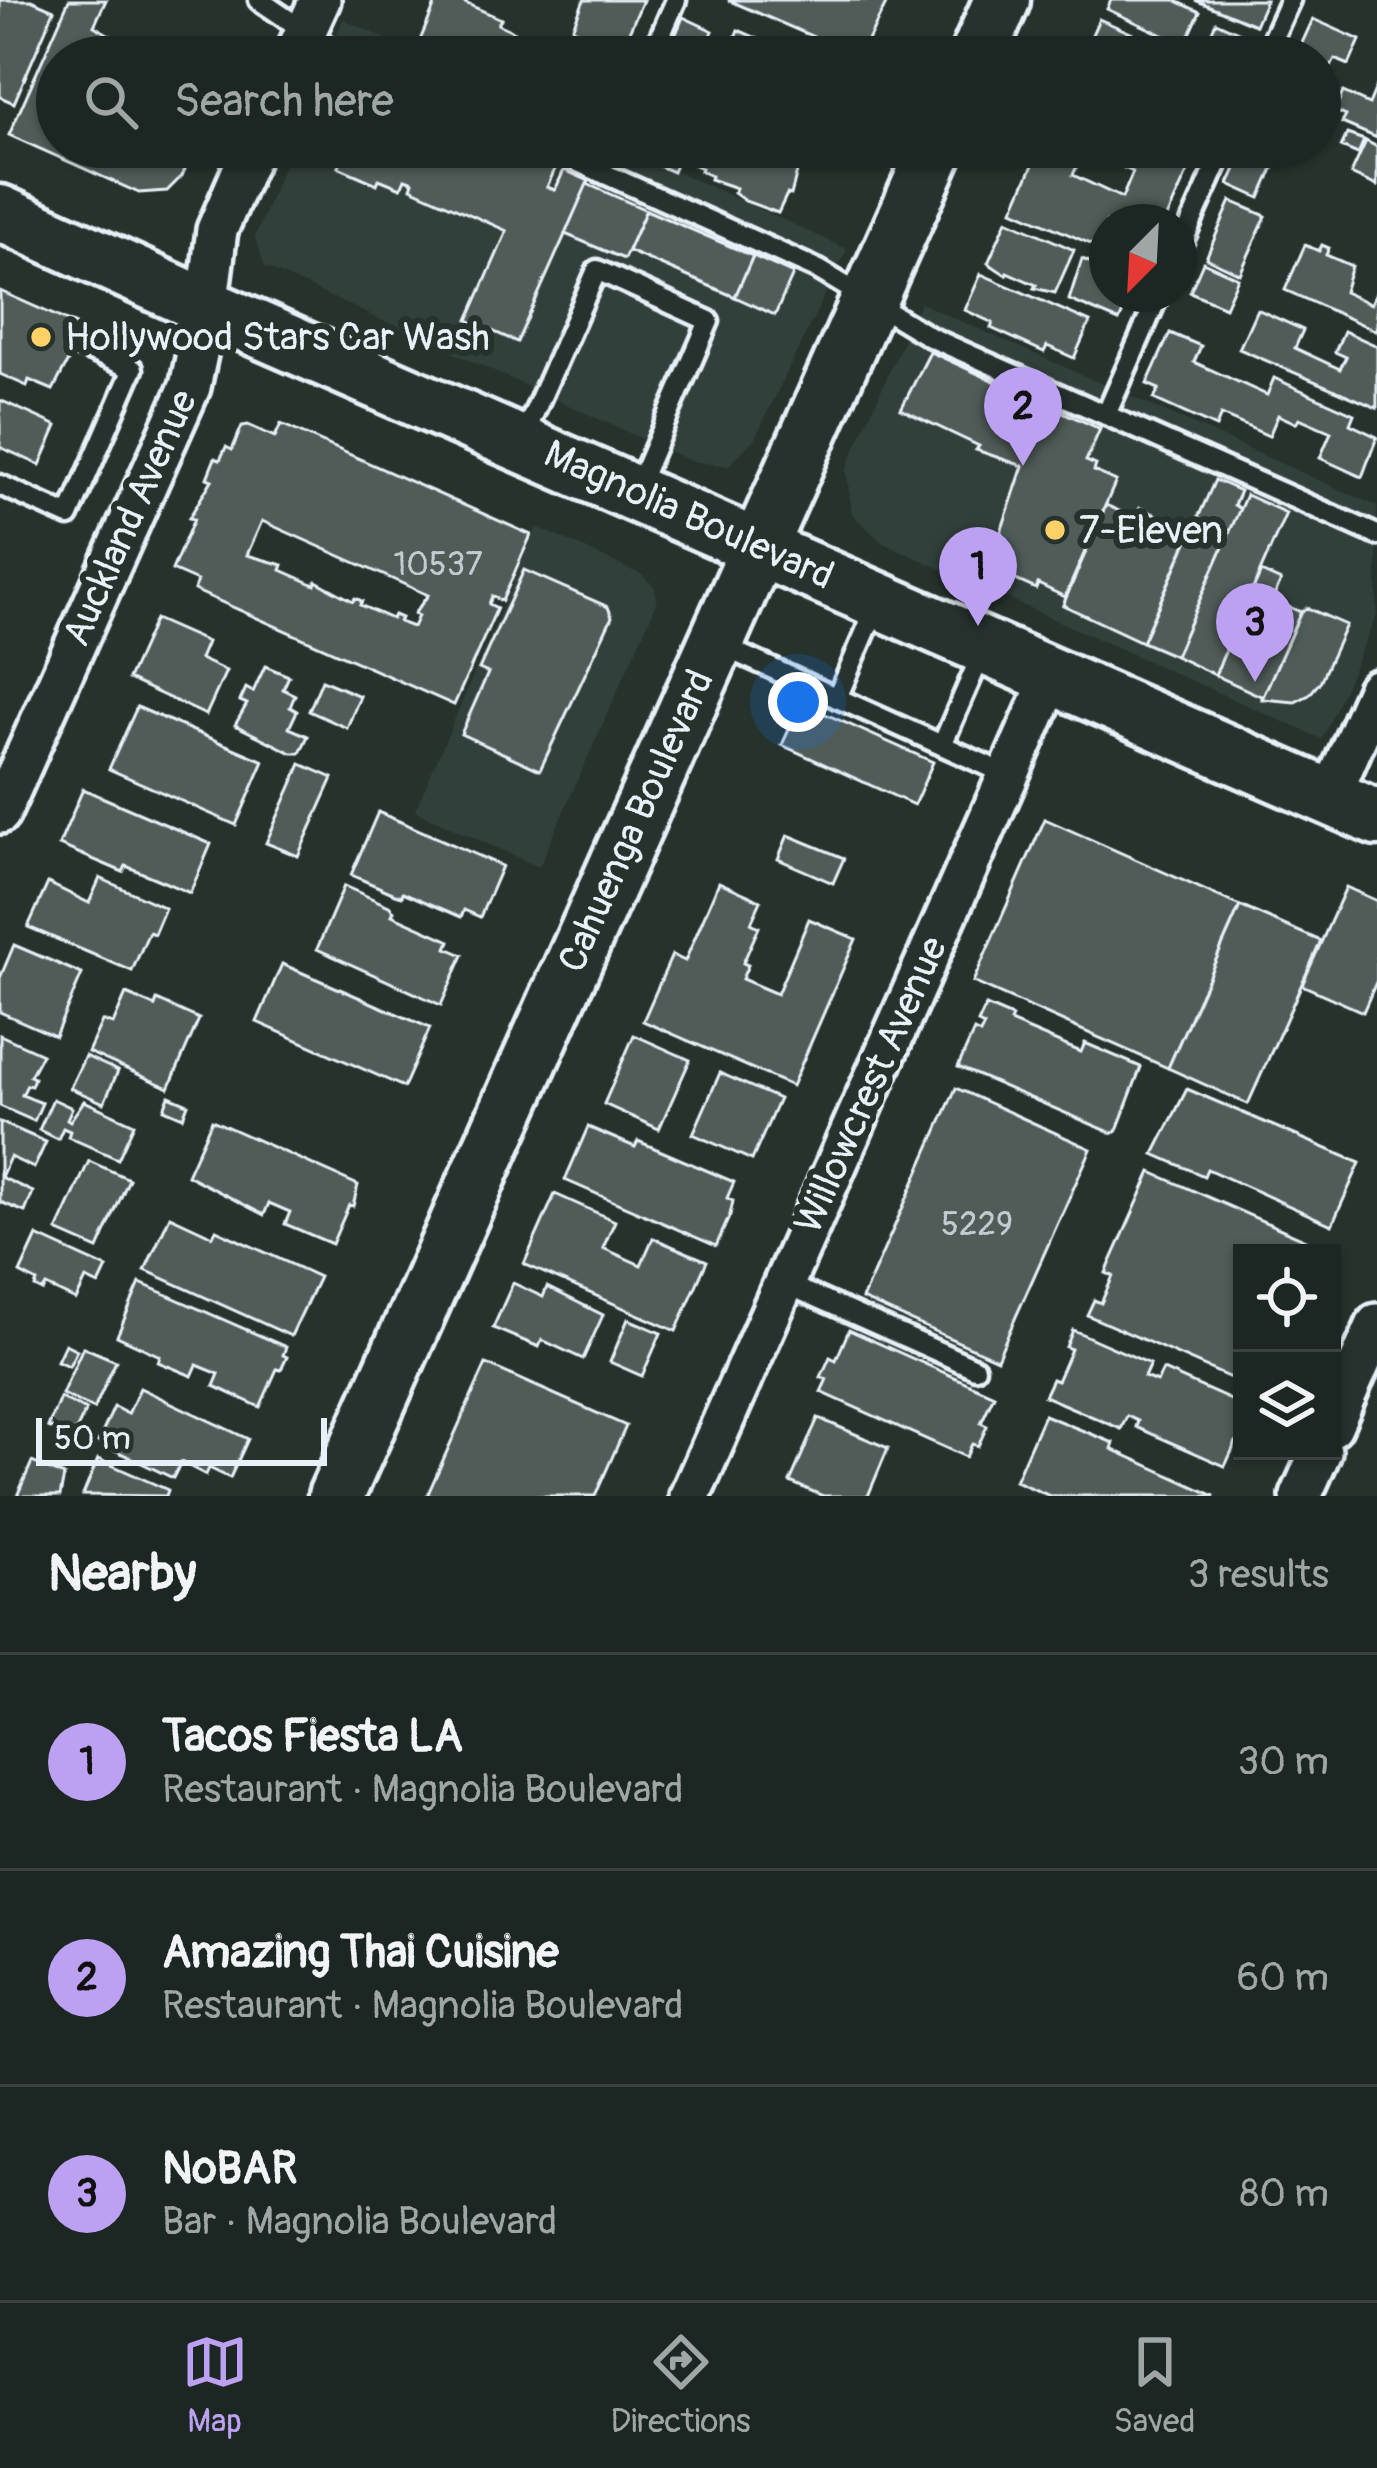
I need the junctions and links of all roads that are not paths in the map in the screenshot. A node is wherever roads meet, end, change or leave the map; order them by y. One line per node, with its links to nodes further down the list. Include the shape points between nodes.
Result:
1 (259, 0): 5 (lane)
2 (676, 0): 6 (lane)
3 (1002, 0): 7 (main road)
4 (1289, 0): 8 (lane)
5 (306, 29)
6 (660, 36)
7 (986, 36)
8 (1273, 36)
9 (244, 168): 18 (street, Auckland Avenue, via 217,230)
10 (591, 168): 14 (lane)
11 (602, 168): 14 (lane)
12 (929, 168): 17 (main road, Cahuenga Boulevard)
13 (1216, 168): 15 (lane)
14 (600, 172): 17 (lane)
15 (1197, 210)
16 (0, 213): 18 (main road, Magnolia Boulevard)
17 (870, 301): 21 (lane, via 930,338); 26 (main road, Cahuenga Boulevard)
18 (207, 307): 22 (main road, Magnolia Boulevard); 36 (street, Auckland Avenue, via 190,387)
19 (1152, 312): 21 (lane)
20 (77, 345): 23 (lane, via 133,369 69,516)
21 (1106, 415): 25 (lane)
22 (521, 442): 24 (main road, Magnolia Boulevard); 24 (lane, via 597,270 709,320)
23 (0, 485)
24 (636, 492): 26 (main road, Magnolia Boulevard)
25 (1377, 535)
26 (760, 546): 27 (main road, Magnolia Boulevard); 28 (main road, Cahuenga Boulevard)
27 (879, 599): 29 (main road, Magnolia Boulevard); 32 (lane)
28 (716, 644): 32 (lane); 42 (main road, Cahuenga Boulevard)
29 (986, 646): 30 (main road, Magnolia Boulevard); 33 (lane)
30 (1054, 674): 34 (street, Willowcrest Avenue); 35 (main road, Magnolia Boulevard)
31 (1377, 690): 35 (street)
32 (837, 698): 33 (lane)
33 (942, 745): 34 (lane)
34 (1008, 775): 37 (street, Willowcrest Avenue)
35 (1353, 808)
36 (0, 813)
37 (784, 1283): 39 (lane); 43 (street, Willowcrest Avenue)
38 (1377, 1324): 40 (street)
39 (975, 1368)
40 (1341, 1406)
41 (1317, 1460): 44 (street)
42 (336, 1496)
43 (690, 1496)
44 (1301, 1496)

